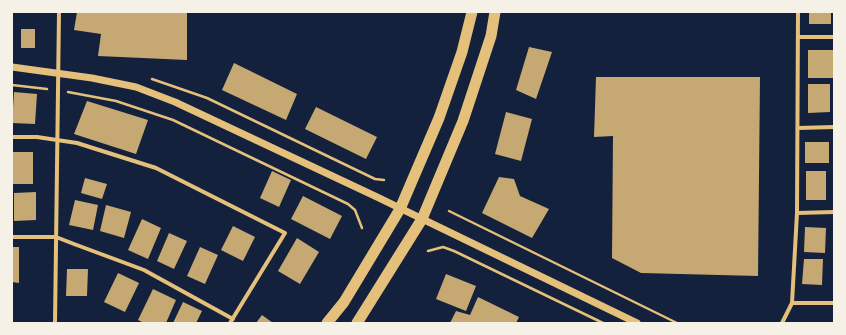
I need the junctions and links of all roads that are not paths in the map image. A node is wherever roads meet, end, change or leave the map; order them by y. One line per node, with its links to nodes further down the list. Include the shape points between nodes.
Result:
1 (59, 12): 8 (street)
2 (472, 12): 13 (highway, via 462,52 439,118)
3 (495, 12): 16 (highway, via 491,36 463,121)
4 (798, 12): 5 (street)
5 (798, 37): 6 (street); 10 (street)
6 (834, 37)
7 (12, 67): 8 (street)
8 (58, 73): 12 (street); 13 (street, via 136,87 175,102)
9 (834, 127): 10 (street)
10 (798, 128): 15 (street)
11 (12, 137): 12 (street)
12 (57, 140): 18 (street); 21 (street, via 76,143 156,168 285,233)
13 (400, 208): 16 (street); 24 (highway, via 344,302)
14 (834, 212): 15 (street)
15 (796, 213): 19 (street)
16 (422, 219): 25 (highway); 26 (street)
17 (12, 237): 18 (street)
18 (56, 238): 21 (street, via 144,270); 22 (street)
19 (792, 303): 20 (street); 27 (street)
20 (834, 303)
21 (233, 318): 23 (street)
22 (55, 323)
23 (230, 323)
24 (327, 323)
25 (357, 323)
26 (637, 323)
27 (782, 323)

